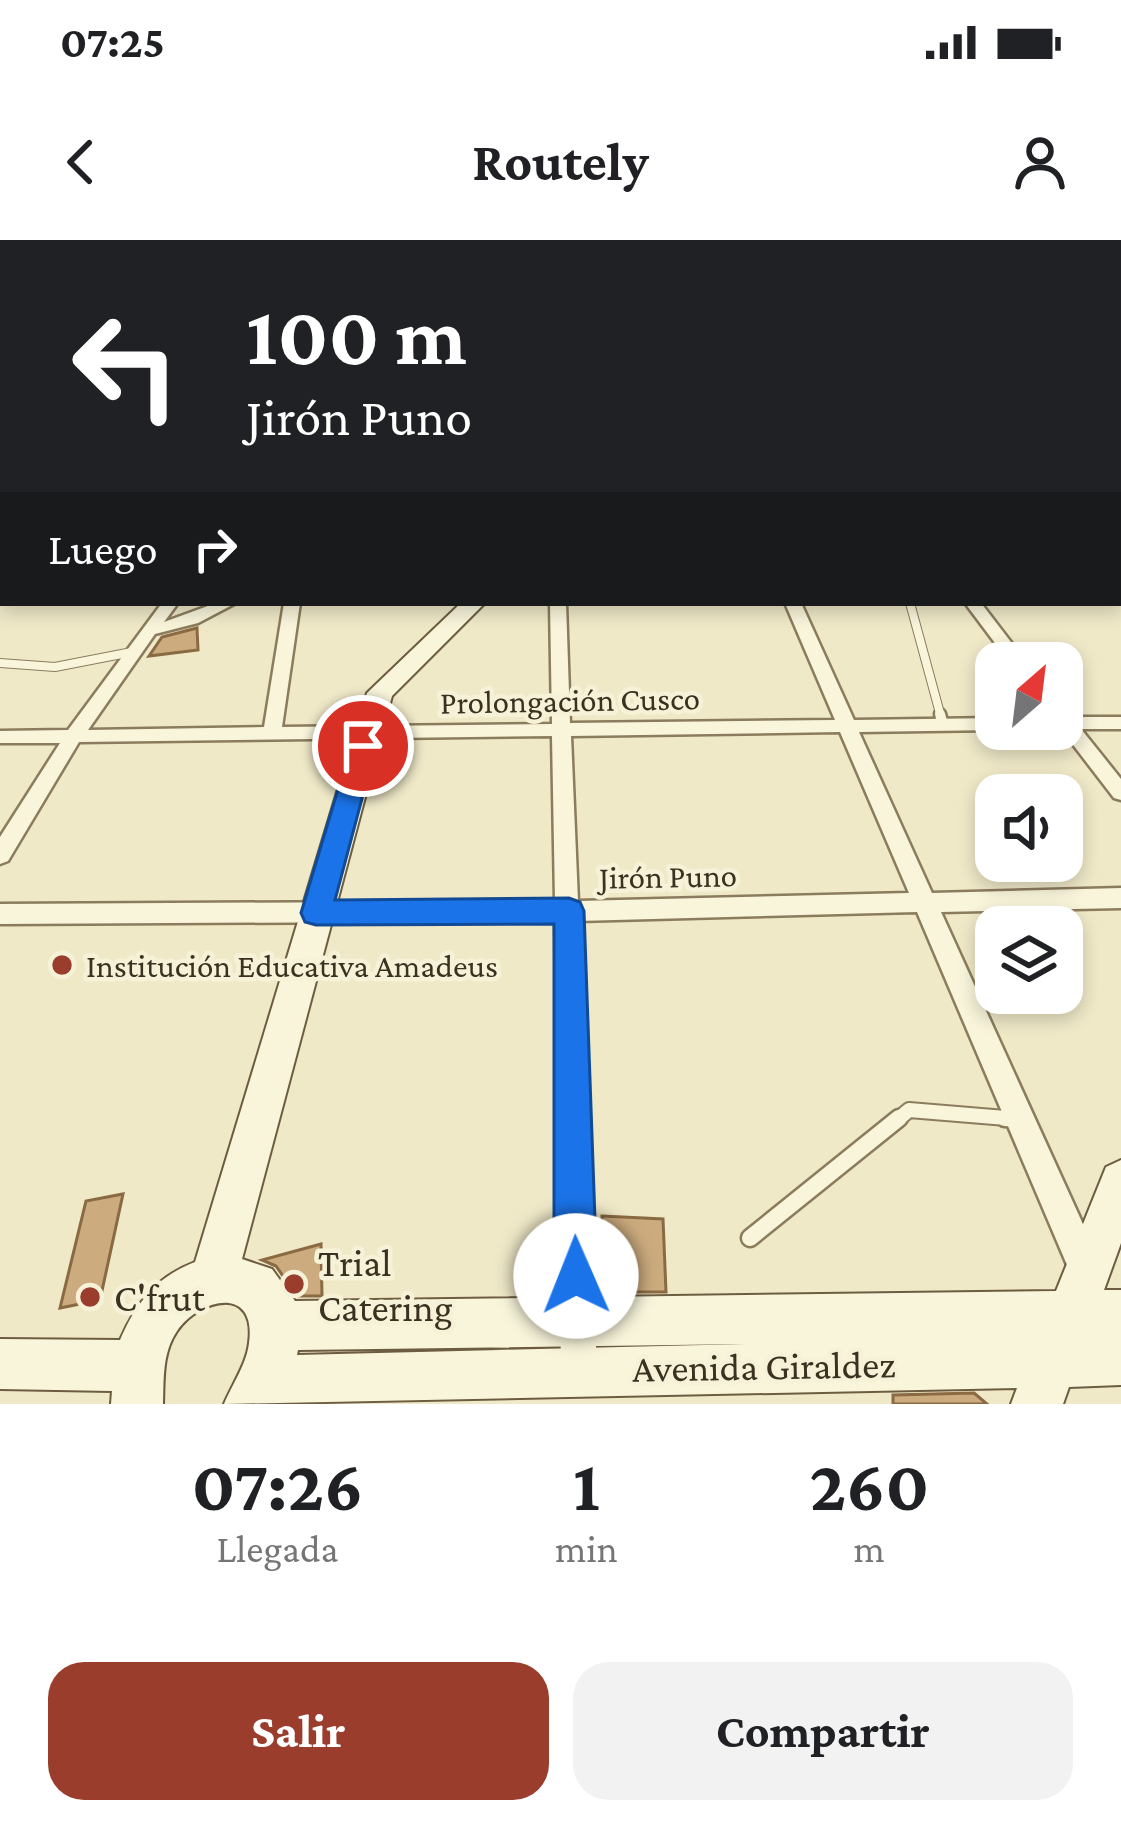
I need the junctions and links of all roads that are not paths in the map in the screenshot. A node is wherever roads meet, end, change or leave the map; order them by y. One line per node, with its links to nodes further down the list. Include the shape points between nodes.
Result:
1 (168, 606): 9 (street)
2 (220, 606): 9 (street)
3 (292, 606): 20 (street)
4 (471, 606): 19 (street, via 386,686)
5 (558, 606): 18 (street)
6 (795, 606): 17 (street)
7 (911, 606): 16 (lane)
8 (975, 606): 10 (street)
9 (153, 630): 11 (street)
10 (1003, 642)
11 (137, 651): 12 (lane, via 56,667); 21 (street)
12 (0, 663)
13 (1083, 722): 14 (street)
14 (1121, 723)
15 (975, 724): 16 (street, Prolongación Cusco)
16 (944, 725): 17 (street, Prolongación Cusco)
17 (849, 728): 18 (street, Prolongación Cusco); 27 (street)
18 (562, 729): 19 (street, Prolongación Cusco); 28 (street)
19 (367, 733): 20 (street, Prolongación Cusco); 29 (street)
20 (272, 734): 21 (street, Prolongación Cusco)
21 (74, 735): 22 (street, Prolongación Cusco); 25 (street)
22 (0, 737)
23 (1083, 746): 24 (street)
24 (1121, 793)
25 (0, 855)
26 (1121, 898): 27 (street, Jirón Puno)
27 (924, 903): 28 (street, Jirón Puno); 31 (street)
28 (569, 911): 29 (street, Jirón Puno); 38 (street)
29 (316, 913): 30 (street, Jirón Puno); 34 (street)
30 (0, 914)
31 (1019, 1119): 33 (lane, via 909,1110); 37 (street)
32 (1121, 1182): 37 (street)
33 (750, 1238)
34 (214, 1276): 36 (street, via 258,1287); 41 (street, via 166,1308)
35 (1121, 1315): 37 (street, Avenida Giraldez)
36 (275, 1326): 38 (street, Avenida Giraldez); 42 (street)
37 (1062, 1338): 38 (street, Avenida Giraldez); 39 (street, Avenida Giraldez)
38 (578, 1346): 42 (street, Avenida Giraldez)
39 (1121, 1360)
40 (0, 1364): 41 (street)
41 (127, 1378)
42 (257, 1392)

